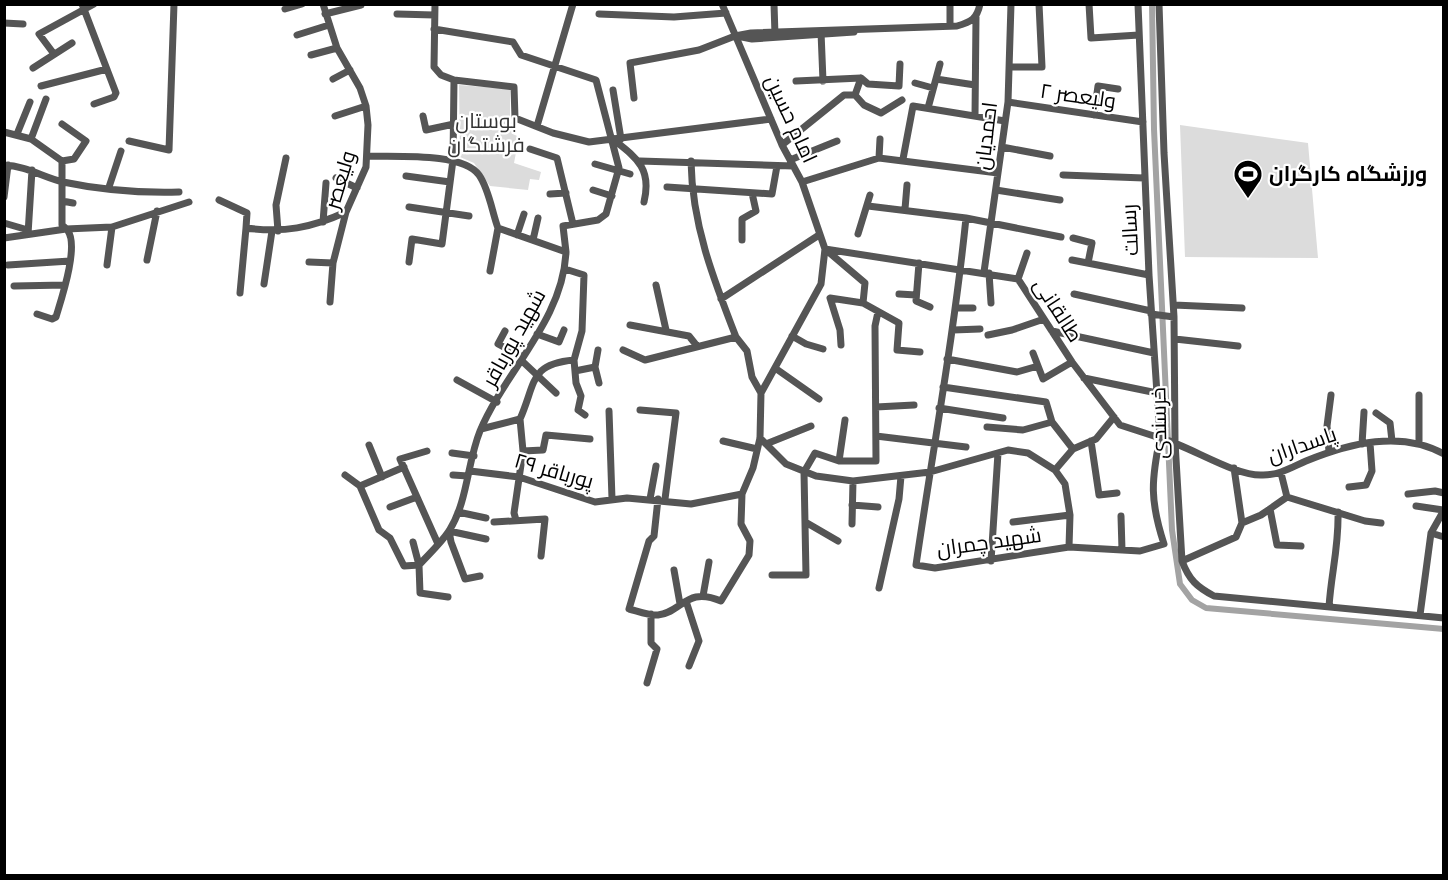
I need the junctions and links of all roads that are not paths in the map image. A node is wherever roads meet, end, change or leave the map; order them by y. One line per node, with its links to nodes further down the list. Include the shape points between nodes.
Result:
1 (94, 4): 17 (street)
2 (174, 4): 82 (street, via 169,150)
3 (302, 4): 18 (street)
4 (323, 4): 19 (street, ولیعصر)
5 (435, 4): 23 (street)
6 (573, 4): 43 (street)
7 (722, 4): 22 (street, امام حسین)
8 (774, 4): 32 (street)
9 (950, 4): 28 (street)
10 (980, 4): 24 (street)
11 (1011, 4): 41 (street, احمدیان)
12 (1039, 4): 41 (street, via 1042,67)
13 (1089, 4): 33 (street, via 1091,38)
14 (1138, 4): 33 (street, رسالت)
15 (1159, 4): 192 (street, خرسندی)
16 (361, 5): 19 (street)
17 (83, 7): 37 (street, via 39,34); 44 (street)
18 (285, 9)
19 (325, 14): 27 (street, ولیعصر)
20 (398, 14): 23 (street)
21 (599, 14): 22 (street)
22 (726, 14): 34 (street, امام حسین)
23 (435, 15): 29 (street)
24 (976, 17): 28 (street, via 966,24); 53 (street)
25 (4, 23): 26 (street)
26 (23, 24)
27 (329, 25): 31 (street); 36 (street, ولیعصر)
28 (950, 26): 30 (street)
29 (434, 29): 43 (street, via 513,42 521,55); 49 (street, via 434,67)
30 (821, 32): 32 (street); 51 (street)
31 (297, 35)
32 (775, 35): 34 (street, via 752,39)
33 (1139, 35): 73 (street, رسالت)
34 (735, 36): 59 (street, via 699,50 630,63); 71 (street, امام حسین)
35 (72, 43): 37 (street)
36 (338, 48): 38 (street); 45 (street, ولیعصر)
37 (54, 54): 42 (street)
38 (311, 55)
39 (900, 64): 46 (street, via 899,86 868,84)
40 (940, 64): 48 (street)
41 (1010, 67): 63 (street, احمدیان)
42 (33, 68)
43 (555, 68): 76 (street); 81 (street, via 596,80)
44 (107, 69): 54 (street); 64 (street, via 116,96)
45 (350, 70): 47 (street); 65 (street, ولیعصر)
46 (861, 78): 51 (street); 58 (street)
47 (333, 79)
48 (936, 79): 53 (street); 55 (street)
49 (454, 80): 74 (street); 76 (street, via 513,87 515,118)
50 (796, 81): 51 (street)
51 (823, 81)
52 (915, 82): 55 (street)
53 (975, 85): 70 (street)
54 (41, 86)
55 (933, 88): 66 (street)
56 (1118, 89): 67 (street, via 1098,86)
57 (613, 90): 81 (street)
58 (855, 95): 61 (street, via 864,105 881,113); 84 (street, via 844,95)
59 (634, 98)
60 (46, 99): 79 (street)
61 (902, 100)
62 (30, 102): 78 (street)
63 (1008, 102): 67 (street, ولیعصر ۲); 72 (street, احمدیان)
64 (94, 104)
65 (366, 106): 68 (street); 88 (street, ولیعصر)
66 (928, 108): 70 (street); 92 (street, via 912,107)
67 (1094, 115): 73 (street, ولیعصر ۲)
68 (335, 116)
69 (423, 116): 74 (street, via 426,130)
70 (975, 116): 72 (street)
71 (771, 119): 81 (street); 84 (street, امام حسین)
72 (1005, 121): 85 (street, احمدیان)
73 (1143, 122): 108 (street, رسالت)
74 (454, 123): 93 (street)
75 (62, 124): 94 (street, via 86,141 74,159)
76 (537, 126): 81 (street, via 589,142)
77 (4, 132): 78 (street)
78 (17, 134): 79 (street)
79 (31, 138): 94 (street)
80 (880, 139): 91 (street)
81 (618, 140): 95 (street); 102 (street)
82 (129, 141)
83 (837, 141): 97 (street)
84 (782, 145): 97 (street, امام حسین)
85 (1002, 147): 89 (street); 103 (street, احمدیان)
86 (530, 149): 121 (street, via 557,158)
87 (121, 151): 114 (street)
88 (368, 156): 93 (street); 116 (street, ولیعصر)
89 (1050, 156)
90 (286, 158): 151 (street)
91 (879, 158): 92 (street); 111 (street)
92 (903, 159): 103 (street)
93 (453, 160): 110 (street); 149 (street, via 467,165 479,176)
94 (62, 161): 109 (street)
95 (640, 161): 96 (street); 131 (street, via 647,190)
96 (691, 161): 100 (street); 118 (street)
97 (792, 163): 100 (street); 111 (street, امام حسین)
98 (596, 164): 102 (street)
99 (6, 165): 101 (street); 126 (street)
100 (777, 166): 122 (street, via 772,194)
101 (32, 170): 109 (street); 152 (street)
102 (618, 171): 104 (street); 125 (street)
103 (998, 173): 119 (street, احمدیان)
104 (630, 174)
105 (1063, 175): 108 (street)
106 (406, 176): 110 (street)
107 (336, 178): 116 (street)
108 (1144, 178): 178 (street, رسالت)
109 (62, 182): 114 (street); 129 (street)
110 (450, 182): 138 (street)
111 (802, 182): 155 (street, امام حسین)
112 (326, 183): 143 (street)
113 (907, 186): 135 (street)
114 (109, 187): 120 (street, via 137,193)
115 (667, 187): 118 (street)
116 (357, 188): 137 (street, ولیعصر)
117 (593, 190): 125 (street)
118 (693, 190): 122 (street); 188 (street, via 700,238)
119 (996, 190): 128 (street); 146 (street, احمدیان)
120 (179, 192)
121 (566, 193): 123 (street); 145 (street)
122 (752, 193): 160 (street, via 756,211 742,219)
123 (550, 194)
124 (870, 195): 133 (street)
125 (612, 196): 145 (street, via 606,214 598,220)
126 (4, 197)
127 (219, 200): 148 (street, via 248,213)
128 (1060, 200)
129 (62, 201): 132 (street); 150 (street, via 62,225)
130 (189, 202): 136 (street)
131 (644, 202)
132 (74, 203)
133 (868, 206): 135 (street); 153 (street)
134 (409, 207): 138 (street)
135 (905, 209): 142 (street)
136 (157, 212): 147 (street); 164 (street)
137 (346, 212): 143 (street); 170 (street, ولیعصر)
138 (445, 212): 140 (street); 168 (street, via 442,244 412,239)
139 (524, 214): 154 (street)
140 (469, 216)
141 (538, 218): 159 (street)
142 (966, 218): 146 (street); 174 (street, شهید چمران)
143 (323, 222): 151 (street)
144 (4, 223): 152 (street)
145 (573, 224): 162 (street, شهید پورباقر, via 563,226)
146 (992, 225): 156 (street); 177 (street, احمدیان)
147 (112, 227): 150 (street); 173 (street)
148 (246, 228): 151 (street); 184 (street)
149 (498, 228): 154 (street); 176 (street)
150 (66, 229): 152 (street); 166 (street)
151 (275, 231): 180 (street)
152 (28, 232): 157 (street)
153 (858, 234)
154 (517, 235): 159 (street)
155 (819, 235): 161 (street, امام حسین); 188 (street)
156 (1061, 237)
157 (4, 238)
158 (1073, 238): 171 (street, via 1092,243)
159 (533, 240): 162 (street)
160 (742, 240)
161 (825, 249): 169 (street, طالقانی); 190 (street, via 865,283); 211 (street, via 821,284)
162 (566, 252): 175 (street, شهید پورباقر)
163 (1027, 253): 179 (street)
164 (147, 260)
165 (1072, 260): 171 (street)
166 (70, 261): 172 (street); 181 (street)
167 (309, 262): 170 (street)
168 (409, 262)
169 (919, 262): 174 (street, طالقانی); 187 (street)
170 (333, 263): 189 (street, ولیعصر)
171 (1088, 263): 178 (street)
172 (8, 265)
173 (107, 266)
174 (961, 268): 177 (street, طالقانی); 194 (street, شهید چمران)
175 (565, 269): 209 (street, شهید پورباقر, via 562,284); 225 (street, via 584,274 582,331)
176 (490, 271)
177 (987, 272): 179 (street, طالقانی); 191 (street, احمدیان)
178 (1149, 275): 198 (street, رسالت)
179 (1018, 279): 201 (street, طالقانی)
180 (264, 284)
181 (65, 285): 183 (street); 199 (street, via 55,319)
182 (656, 285): 205 (street)
183 (14, 286)
184 (240, 293)
185 (898, 294): 187 (street)
186 (1074, 294): 198 (street)
187 (916, 295): 193 (street, via 916,302)
188 (721, 299): 212 (street)
189 (330, 302)
190 (863, 303): 197 (street); 214 (street, via 830,298)
191 (991, 303)
192 (1174, 304): 196 (street); 200 (street, خرسندی)
193 (930, 307)
194 (956, 308): 195 (street); 206 (street, شهید چمران)
195 (973, 308)
196 (1242, 308)
197 (878, 312): 220 (street, via 899,324 897,350); 244 (street)
198 (1151, 312): 200 (street); 222 (street, رسالت)
199 (38, 314)
200 (1174, 317): 213 (street, خرسندی)
201 (1044, 319): 207 (street, طالقانی); 210 (street)
202 (630, 325): 205 (street)
203 (980, 329): 206 (street)
204 (564, 330): 209 (street, via 559,342)
205 (666, 330): 215 (street, via 689,336)
206 (952, 330): 224 (street, شهید چمران)
207 (1052, 331): 222 (street); 226 (street, طالقانی)
208 (505, 332): 223 (street, via 498,344)
209 (537, 334): 223 (street, شهید پورباقر)
210 (988, 334)
211 (792, 336): 217 (street); 229 (street)
212 (736, 337): 215 (street); 237 (street, via 747,351 752,377)
213 (1175, 339): 216 (street); 266 (street, خرسندی)
214 (841, 345)
215 (697, 346): 219 (street, via 645,360)
216 (1238, 346)
217 (823, 349)
218 (597, 350): 228 (street)
219 (623, 350)
220 (920, 352)
221 (1033, 353): 227 (street)
222 (1154, 353): 238 (street, رسالت)
223 (522, 358): 231 (street); 242 (street, شهید پورباقر)
224 (947, 359): 227 (street, via 1017,372); 235 (street, شهید چمران)
225 (574, 360): 230 (street); 231 (street, via 551,362)
226 (1072, 362): 227 (street, via 1043,379); 232 (street, طالقانی)
227 (1038, 366)
228 (596, 367): 230 (street); 234 (street)
229 (775, 368): 237 (street); 241 (street)
230 (575, 371): 250 (street, via 581,396 578,410)
231 (537, 373): 236 (street); 253 (street)
232 (1084, 378): 238 (street); 251 (street, طالقانی)
233 (457, 380): 242 (street)
234 (599, 383)
235 (943, 387): 245 (street, شهید چمران); 255 (street, via 1046,402)
236 (556, 393)
237 (761, 393): 260 (street)
238 (1157, 393): 261 (street, رسالت)
239 (1419, 395): 267 (street)
240 (1331, 396): 277 (street)
241 (819, 399)
242 (497, 402): 258 (street, شهید پورباقر)
243 (914, 405): 244 (street)
244 (876, 407): 259 (street)
245 (939, 408): 252 (street); 268 (street, شهید چمران)
246 (640, 410): 306 (street, via 676,413)
247 (609, 411): 307 (street)
248 (1364, 412): 269 (street)
249 (1376, 413): 265 (street, via 1390,423)
250 (585, 415)
251 (1114, 417): 261 (street, طالقانی, via 1120,425); 264 (street)
252 (1003, 418)
253 (520, 419): 258 (street); 276 (street)
254 (845, 420): 282 (street)
255 (1052, 422): 257 (street, via 1023,430); 273 (street)
256 (810, 426): 270 (street)
257 (987, 427)
258 (481, 429): 281 (street, شهید پورباقر)
259 (876, 436): 268 (street); 282 (street, via 876,461)
260 (760, 438): 270 (street); 274 (street)
261 (1160, 438): 266 (street); 335 (street, شهید چمران, via 1151,480 1164,544)
262 (590, 439): 276 (street, via 546,435 543,450)
263 (723, 441): 274 (street)
264 (1091, 441): 273 (street); 300 (street, via 1099,495)
265 (1392, 441): 267 (street, پاسداران); 269 (street, پاسداران)
266 (1175, 442): 285 (street, پاسداران); 338 (street, خرسندی)
267 (1419, 442): 280 (street, پاسداران)
268 (934, 443): 272 (street); 288 (street, شهید چمران)
269 (1366, 443): 277 (street, پاسداران); 298 (street, via 1371,471 1366,485)
270 (766, 444): 287 (street, via 786,464)
271 (369, 445): 294 (street)
272 (966, 447)
273 (1072, 449): 286 (street)
274 (757, 450): 299 (street)
275 (427, 451): 284 (street, via 400,459)
276 (523, 451): 295 (street)
277 (1329, 452): 289 (street, پاسداران)
278 (452, 453): 281 (street)
279 (998, 453): 286 (street, via 1028,453); 288 (street); 337 (street)
280 (1443, 454)
281 (474, 456): 290 (street, شهید پورباقر)
282 (839, 460): 287 (street, via 815,453)
283 (656, 466): 305 (street)
284 (404, 467): 294 (street); 303 (street)
285 (1234, 468): 289 (street, پاسداران, via 1249,475); 323 (street)
286 (1055, 470): 316 (street, via 1065,484)
287 (804, 472): 296 (street); 322 (street)
288 (930, 472): 293 (street); 337 (street, شهید چمران, via 916,565 935,568)
289 (1281, 473): 304 (street)
290 (469, 474): 292 (street, پورباقر ۲۹); 295 (street, پورباقر ۲۹); 314 (street, شهید پورباقر)
291 (345, 475): 297 (street)
292 (453, 475)
293 (901, 476): 296 (street); 344 (street)
294 (382, 477): 297 (street)
295 (519, 477): 307 (street, پورباقر ۲۹, via 595,502); 319 (street)
296 (853, 481): 308 (street)
297 (360, 486): 340 (street, via 379,530 390,538 404,566)
298 (1349, 487)
299 (742, 494): 306 (street, پورباقر ۲۹, via 691,504); 345 (street, via 741,524 750,541 749,555 721,601)
300 (1117, 494)
301 (1408, 494): 302 (street)
302 (1443, 494)
303 (417, 497): 310 (street); 332 (street)
304 (1287, 497): 312 (street); 315 (street)
305 (650, 499): 306 (street, پورباقر ۲۹); 307 (street, پورباقر ۲۹)
306 (662, 499): 349 (street, via 629,609)
307 (612, 500)
308 (852, 505): 311 (street); 325 (street)
309 (1416, 506): 313 (street)
310 (390, 507)
311 (878, 507)
312 (1270, 509): 323 (street); 333 (street, via 1277,544)
313 (1443, 510): 327 (street)
314 (458, 512): 318 (street); 326 (street, شهید پورباقر)
315 (1338, 512): 324 (street); 348 (street, via 1338,556)
316 (1070, 515): 321 (street); 334 (street)
317 (1121, 516): 335 (street)
318 (486, 518)
319 (516, 520): 320 (street); 336 (street, via 545,519)
320 (494, 522)
321 (1013, 522)
322 (807, 523): 330 (street); 342 (street, via 806,575)
323 (1242, 523): 338 (street, via 1236,537)
324 (1382, 523)
325 (852, 524)
326 (449, 531): 329 (street); 332 (street, شهید پورباقر); 343 (street, via 465,579)
327 (1431, 533): 328 (street); 350 (street)
328 (1443, 537)
329 (486, 539)
330 (837, 541)
331 (413, 542): 340 (street)
332 (438, 544): 340 (street, شهید پورباقر)
333 (1301, 546)
334 (1069, 547): 335 (street, شهید چمران); 337 (street, شهید چمران)
335 (1122, 550)
336 (541, 556)
337 (991, 561)
338 (1182, 561): 348 (street, خرسندی, via 1191,582 1214,596)
339 (709, 562): 345 (street)
340 (419, 565): 346 (street, via 420,593)
341 (674, 570): 347 (street)
342 (772, 575)
343 (480, 576)
344 (879, 588)
345 (703, 596): 347 (street)
346 (448, 597)
347 (683, 602): 349 (street, via 657,615); 352 (street, via 699,641)
348 (1329, 608): 350 (street, خرسندی)
349 (651, 614): 353 (street, via 651,643 657,650)
350 (1420, 615): 351 (street, خرسندی)
351 (1443, 618)
352 (689, 666)
353 (647, 683)

